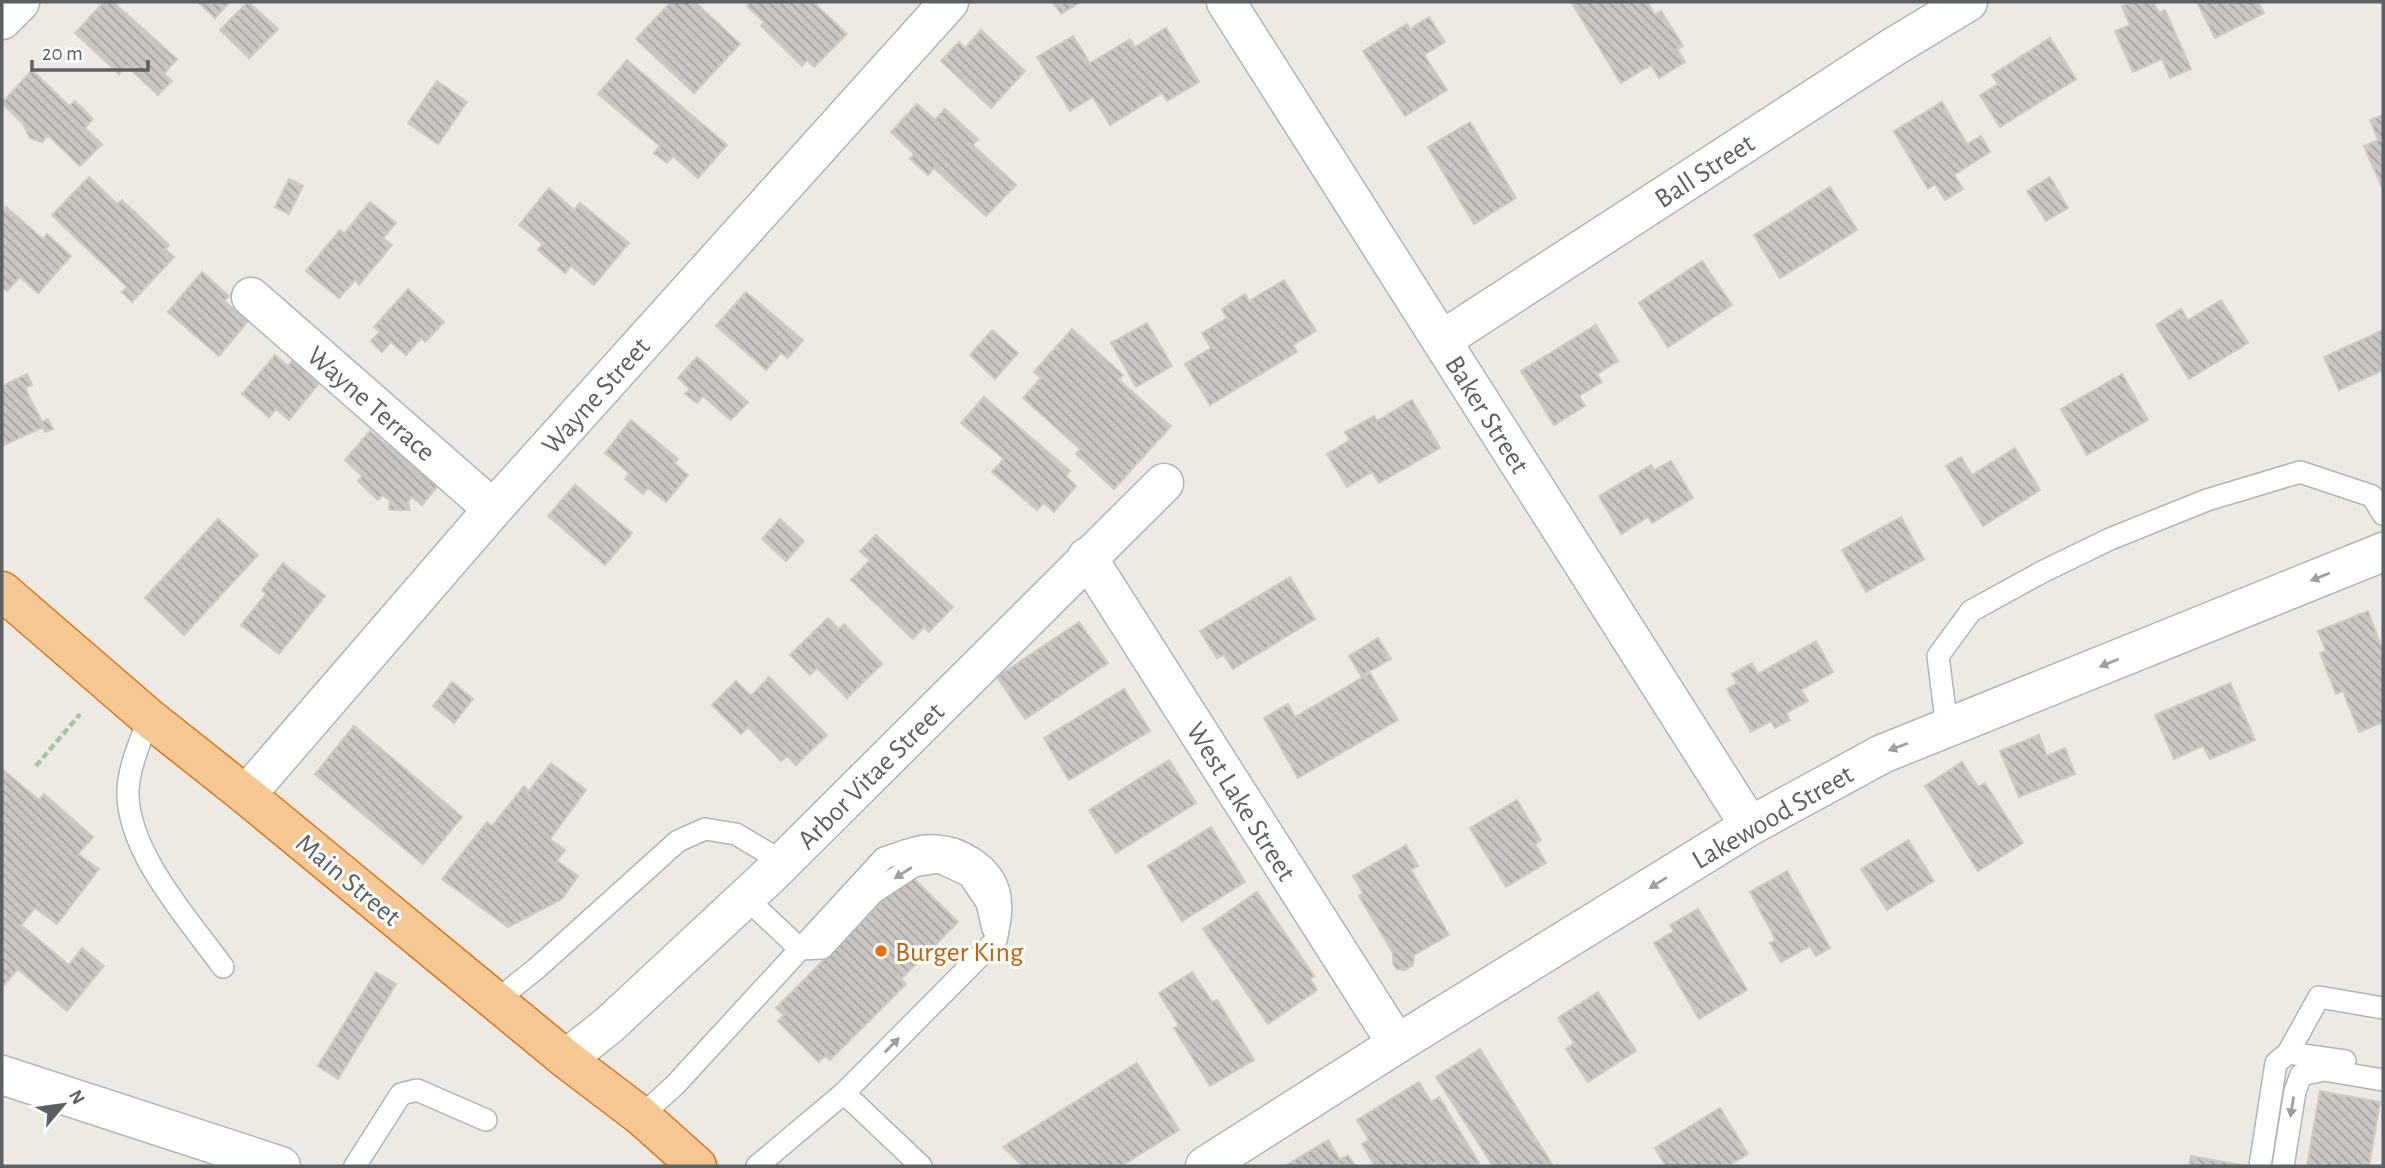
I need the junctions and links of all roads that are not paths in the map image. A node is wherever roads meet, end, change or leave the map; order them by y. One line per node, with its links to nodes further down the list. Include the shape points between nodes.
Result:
1 (20, 2): 5 (street)
2 (950, 2): 9 (street, Wayne Street)
3 (1226, 2): 7 (street, Baker Street)
4 (1968, 2): 7 (street, Ball Street)
5 (2, 19)
6 (251, 296): 9 (street, Wayne Terrace)
7 (1441, 340): 17 (street, Baker Street)
8 (1164, 483): 12 (street, Arbor Vitae Street)
9 (493, 509): 16 (street, Wayne Street)
10 (2383, 514): 15 (lane, via 2372,496 2300,472 2207,500 2053,566 1971,611 1938,656)
11 (2383, 552): 15 (street, Lakewood Street, one-way to 15)
12 (1087, 557): 18 (street, Arbor Vitae Street); 24 (street, West Lake Street)
13 (2, 591): 14 (highway, Main Street)
14 (149, 718): 16 (highway, Main Street); 21 (lane, via 128,790 133,822 149,866)
15 (1947, 728): 17 (street, Lakewood Street, one-way to 17, via 1882,754)
16 (246, 794): 22 (highway, Main Street)
17 (1750, 826): 24 (street, Lakewood Street, one-way to 24)
18 (783, 862): 19 (street, Arbor Vitae Street); 22 (lane, via 736,834 705,829 678,841)
19 (746, 898): 20 (lane); 26 (street, Arbor Vitae Street)
20 (800, 949): 30 (lane, one-way to 20, via 996,940 1000,894 974,858 954,848 926,846 884,858); 31 (lane)
21 (223, 967)
22 (496, 1001): 26 (highway, Main Street)
23 (2383, 1008): 25 (lane, via 2319,997)
24 (1397, 1044): 38 (street, Lakewood Street)
25 (2288, 1053): 27 (lane); 39 (lane, via 2276,1063)
26 (566, 1059): 31 (highway, Main Street)
27 (2383, 1066)
28 (2, 1075): 33 (street)
29 (2383, 1080): 40 (lane, one-way to 40, via 2323,1070 2301,1074)
30 (844, 1093): 36 (lane); 37 (lane)
31 (641, 1116): 35 (highway, Main Street)
32 (486, 1120): 34 (lane, via 417,1090 401,1094)
33 (281, 1166)
34 (355, 1166)
35 (697, 1166)
36 (757, 1166)
37 (921, 1166)
38 (1205, 1166)
39 (2260, 1166)
40 (2283, 1166)

